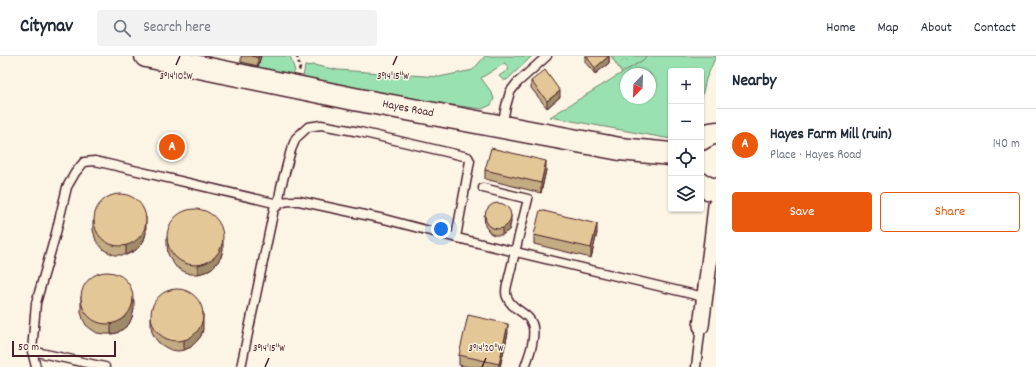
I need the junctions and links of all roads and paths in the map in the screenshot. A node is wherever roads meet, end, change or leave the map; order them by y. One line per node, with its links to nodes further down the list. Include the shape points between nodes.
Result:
1 (146, 56): 3 (street, Hayes Road, via 354,99)
2 (547, 56): 3 (lane, via 510,92)
3 (502, 126): 6 (street, Hayes Road, via 620,149)
4 (716, 133): 5 (street)
5 (704, 137)
6 (668, 154)
7 (704, 186): 9 (street)
8 (483, 188): 13 (lane, via 528,198)
9 (716, 190)
10 (278, 204): 12 (lane, via 288,201 299,202); 12 (lane, via 291,150 296,138 308,127 321,125 360,132 468,157 470,161); 16 (lane, via 95,161 84,162 67,187 36,304); 19 (lane, via 272,215)
11 (716, 205): 14 (street)
12 (456, 237): 13 (lane)
13 (515, 251): 14 (lane); 20 (lane, via 506,292 511,304 525,314 533,328 532,343)
14 (704, 296): 15 (street)
15 (701, 326): 21 (lane)
16 (32, 351): 17 (lane); 18 (lane)
17 (36, 367)
18 (105, 367)
19 (241, 367)
20 (525, 367)
21 (696, 367)

